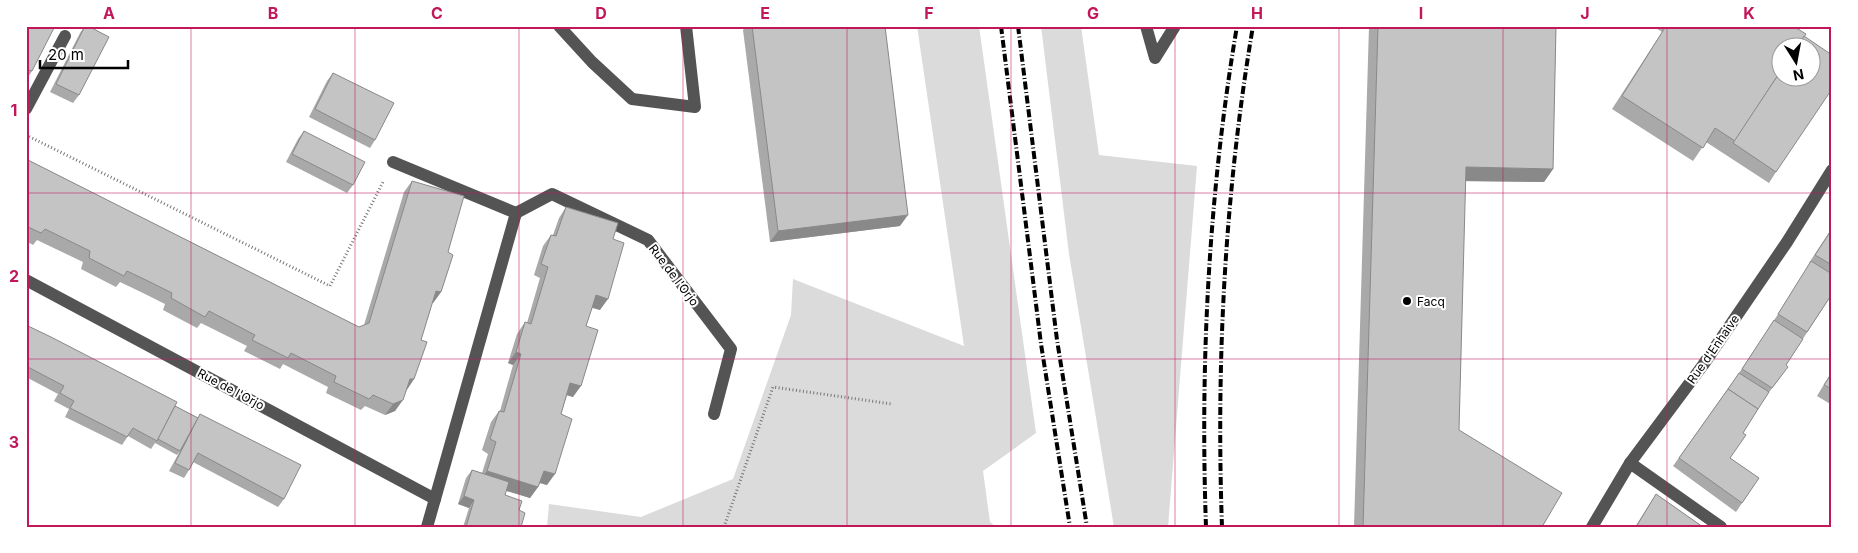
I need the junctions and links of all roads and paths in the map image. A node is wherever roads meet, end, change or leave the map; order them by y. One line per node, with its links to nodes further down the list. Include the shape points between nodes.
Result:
1 (560, 26): 2 (street, via 632,99 695,107)
2 (686, 26)
3 (1146, 26): 4 (street, via 1155,58)
4 (1175, 26)
5 (65, 36): 6 (street)
6 (26, 108)
7 (26, 135): 8 (path, via 330,286)
8 (393, 162): 10 (street)
9 (1832, 170): 14 (street, Rue d'Enhaive, via 1709,356)
10 (516, 212): 13 (street, Rue de l'Orjo, via 552,194 648,240 731,350); 15 (street)
11 (26, 280): 15 (street, Rue de l'Orjo)
12 (892, 404): 17 (path, via 773,387)
13 (714, 414)
14 (1630, 463): 18 (street, Rue d'Enhaive); 19 (street)
15 (435, 499): 16 (street)
16 (427, 527)
17 (724, 527)
18 (1592, 527)
19 (1721, 527)

